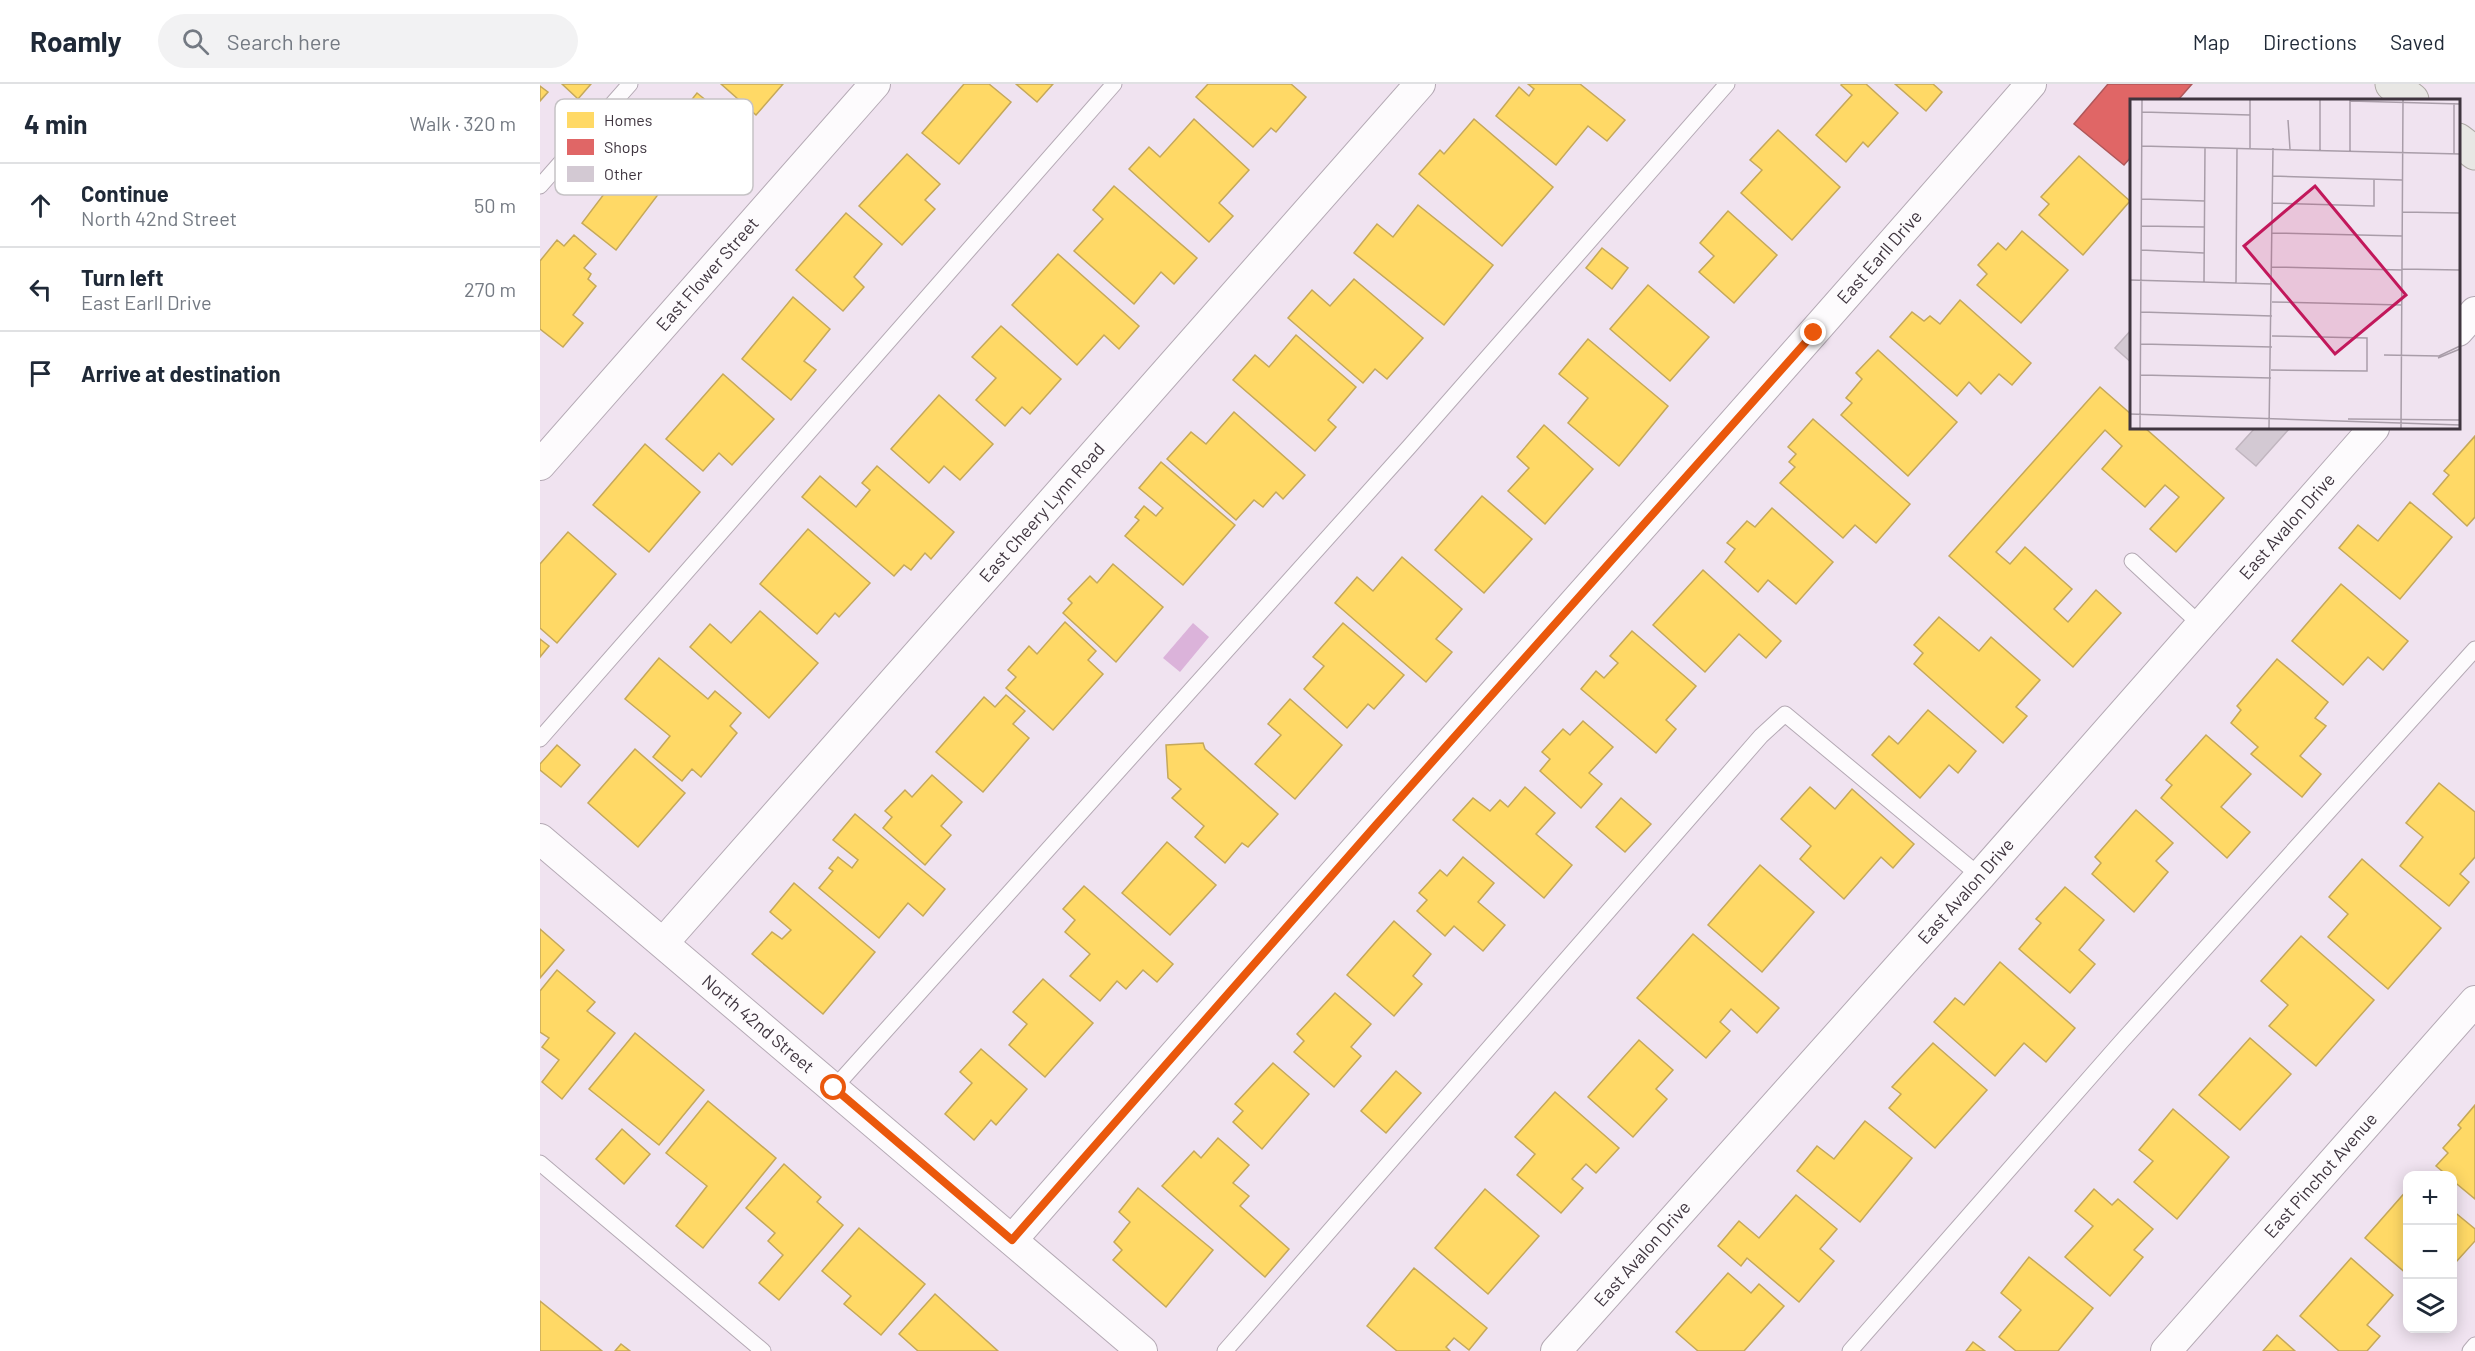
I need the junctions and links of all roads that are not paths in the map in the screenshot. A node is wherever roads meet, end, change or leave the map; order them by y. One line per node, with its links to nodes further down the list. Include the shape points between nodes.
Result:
1 (630, 84): 8 (lane)
2 (875, 84): 17 (street, East Flower Street)
3 (1114, 84): 21 (lane)
4 (1420, 84): 24 (street, East Cheery Lynn Road)
5 (1727, 84): 26 (lane)
6 (2031, 84): 28 (street, East Earll Drive)
7 (2392, 84): 9 (main road)
8 (617, 99)
9 (2411, 99)
10 (2460, 142): 11 (main road)
11 (2475, 153)
12 (555, 169): 13 (lane)
13 (540, 186)
14 (2475, 312): 15 (street)
15 (2460, 329)
16 (2373, 429): 19 (street, East Avalon Drive)
17 (540, 465)
18 (2132, 561): 19 (lane)
19 (2200, 624): 23 (street, East Avalon Drive)
20 (2475, 650): 34 (lane, via 2121,1042)
21 (540, 739)
22 (540, 839): 24 (street, North 42nd Street)
23 (1980, 876): 32 (lane, via 1785,714 1761,736); 33 (street, East Avalon Drive)
24 (664, 942): 26 (street, North 42nd Street)
25 (2475, 1001): 35 (street, East Pinchot Avenue)
26 (834, 1088): 28 (street, North 42nd Street)
27 (540, 1163): 30 (lane)
28 (1012, 1240): 31 (street, North 42nd Street)
29 (2475, 1345): 36 (lane)
30 (763, 1351)
31 (1142, 1351)
32 (1225, 1351)
33 (1556, 1351)
34 (1850, 1351)
35 (2166, 1351)
36 (2470, 1351)

